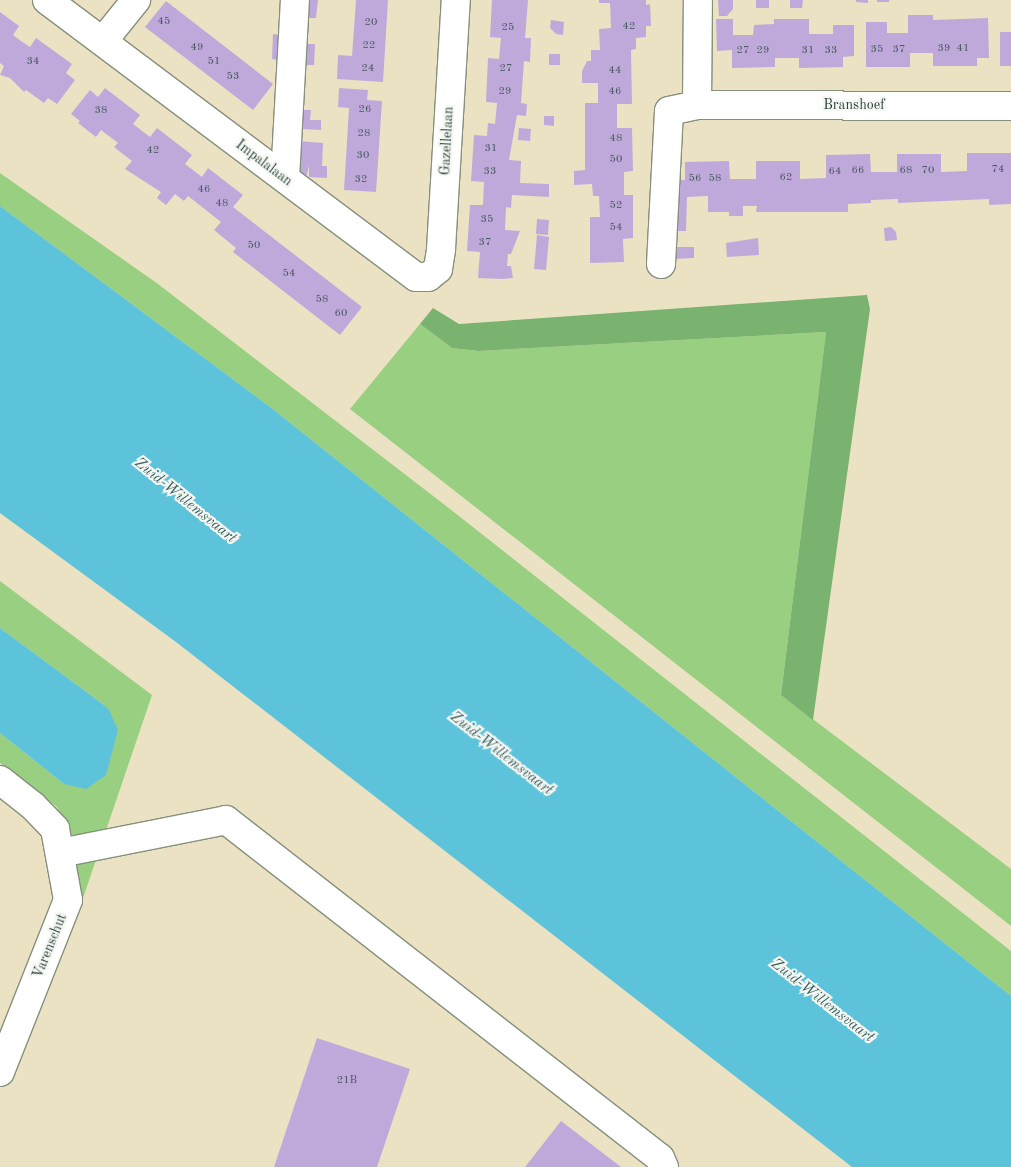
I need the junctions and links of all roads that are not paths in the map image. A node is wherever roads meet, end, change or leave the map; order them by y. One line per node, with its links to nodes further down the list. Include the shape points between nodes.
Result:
1 (47, 0): 6 (street, Impalalaan)
2 (136, 0): 6 (street)
3 (295, 0): 9 (street)
4 (456, 0): 11 (street, Gazellelaan, via 441,249 438,269)
5 (698, 0): 7 (street)
6 (103, 41): 9 (street, Impalalaan)
7 (697, 105): 8 (street, Branshoef); 10 (street, Branshoef, via 669,111)
8 (1011, 106)
9 (285, 178): 11 (street, Impalalaan, via 416,277)
10 (661, 264)
11 (428, 277)
12 (0, 780): 13 (street, Varenschut, via 33,806 55,829)
13 (60, 853): 14 (street, Varenschut, via 68,900); 15 (street, via 226,820 660,1158)
14 (0, 1072)
15 (664, 1167)

